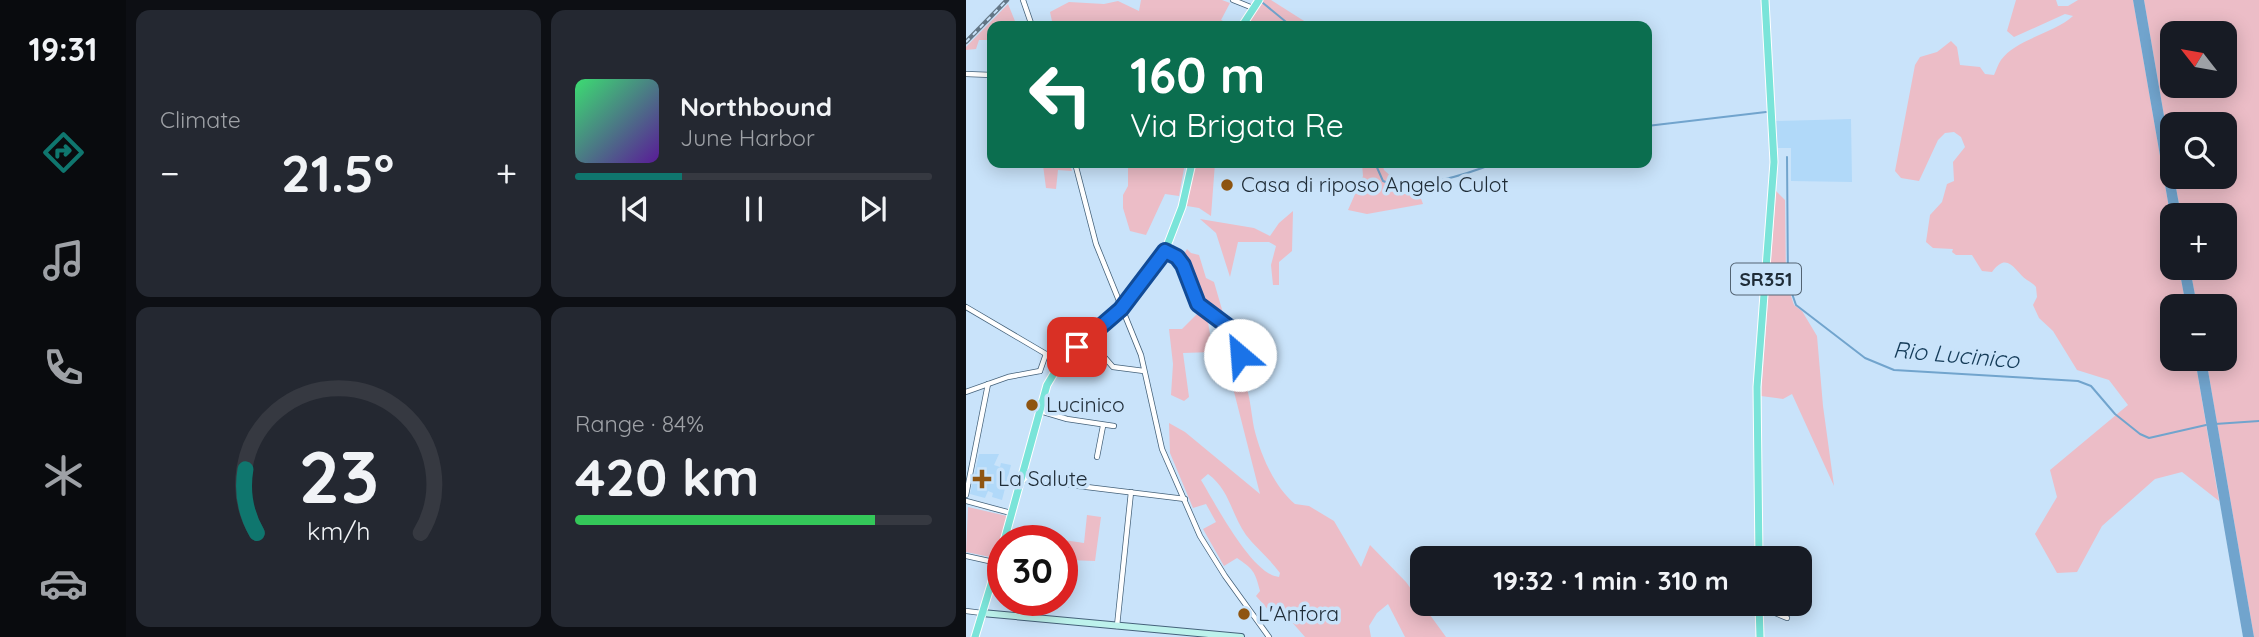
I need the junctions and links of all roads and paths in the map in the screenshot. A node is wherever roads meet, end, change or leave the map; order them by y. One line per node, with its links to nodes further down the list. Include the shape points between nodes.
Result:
1 (1023, 0): 5 (street)
2 (1233, 0): 4 (street)
3 (1765, 0): 34 (main road, SR351, via 1774,162 1757,387)
4 (1256, 4): 6 (main road)
5 (1030, 21)
6 (1245, 21)
7 (966, 74): 8 (street)
8 (987, 75)
9 (1076, 168): 13 (street, via 1096,244)
10 (1191, 168): 11 (main road)
11 (1165, 251): 13 (main road); 16 (street, via 1183,265 1198,304 1230,328)
12 (966, 307): 15 (street)
13 (1121, 309): 14 (main road); 19 (street)
14 (1077, 347): 17 (main road); 19 (street, via 1099,351 1112,367)
15 (1046, 354): 17 (street); 18 (street)
16 (1240, 355)
17 (1062, 360): 20 (main road)
18 (1040, 370): 20 (street); 21 (street)
19 (1144, 371): 30 (street, via 1162,449)
20 (1052, 376): 23 (main road)
21 (988, 384): 22 (street); 29 (street)
22 (966, 392)
23 (1039, 411): 24 (street); 27 (main road)
24 (1103, 426): 25 (street); 26 (street)
25 (1114, 426)
26 (1097, 457)
27 (1020, 479): 28 (street); 32 (main road)
28 (1131, 492): 30 (street); 43 (street)
29 (966, 495)
30 (1185, 499): 46 (street, via 1200,536)
31 (966, 501): 32 (street)
32 (1011, 513): 33 (main road)
33 (1008, 525)
34 (1759, 546)
35 (966, 556): 36 (street)
36 (987, 561)
37 (987, 597): 39 (main road)
38 (966, 611): 39 (street)
39 (982, 613): 43 (street); 44 (main road)
40 (1759, 616): 47 (main road)
41 (1783, 616): 42 (street)
42 (1787, 618)
43 (1117, 626): 45 (street)
44 (975, 637)
45 (1241, 637)
46 (1269, 637)
47 (1760, 637)

